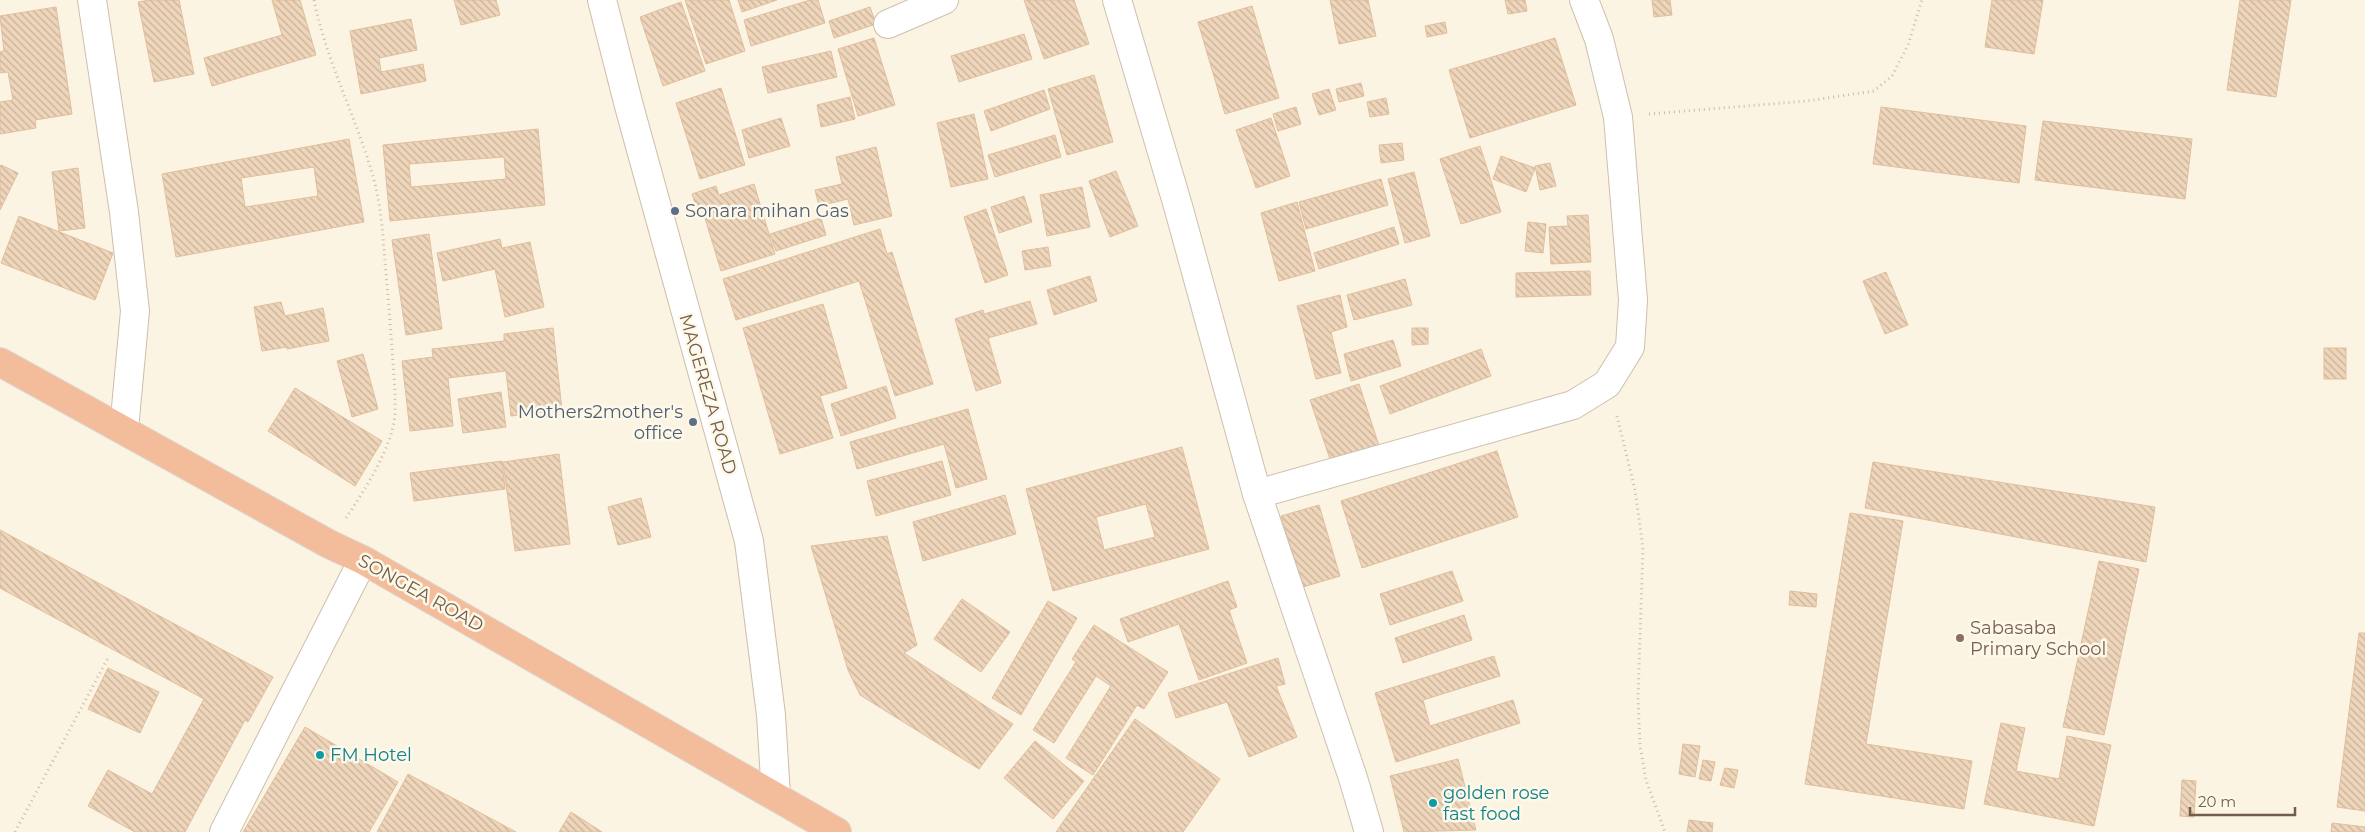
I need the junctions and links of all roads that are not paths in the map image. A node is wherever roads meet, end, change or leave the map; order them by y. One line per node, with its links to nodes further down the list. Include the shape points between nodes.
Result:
1 (92, 0): 8 (street, via 124,212 135,311)
2 (602, 0): 11 (street, MAGEREZA ROAD, via 749,541 772,715)
3 (944, 0): 6 (street)
4 (1117, 0): 9 (street, via 1178,206)
5 (1584, 0): 9 (street, via 1599,39 1618,117 1633,300 1630,347 1607,384 1574,405)
6 (888, 24)
7 (0, 362): 8 (highway, SONGEA ROAD)
8 (124, 429): 10 (highway, SONGEA ROAD)
9 (1257, 494): 14 (street)
10 (363, 560): 11 (highway, SONGEA ROAD); 12 (street)
11 (776, 796): 13 (highway, SONGEA ROAD)
12 (224, 832)
13 (837, 832)
14 (1369, 832)

